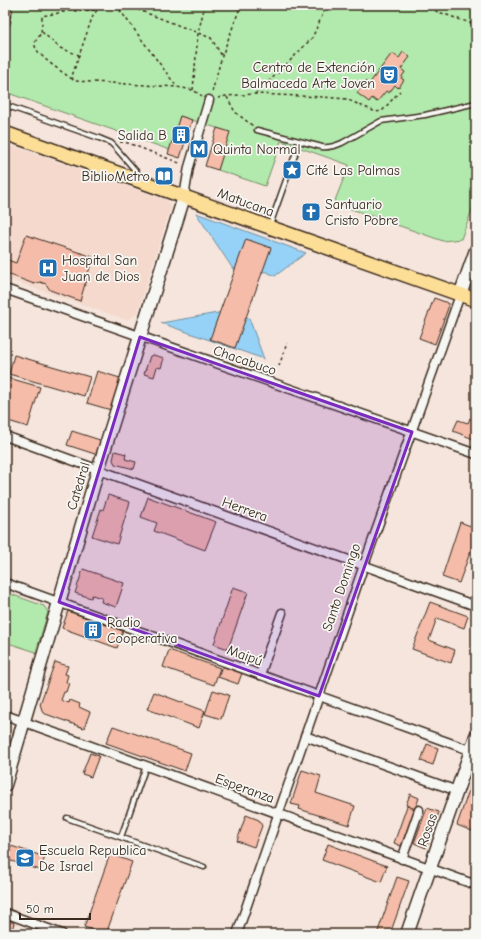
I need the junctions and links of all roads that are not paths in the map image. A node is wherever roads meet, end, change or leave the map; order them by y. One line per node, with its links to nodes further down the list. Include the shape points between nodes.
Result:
1 (209, 100): 8 (street, via 189,167)
2 (476, 103): 4 (lane, via 380,122 342,143 326,147)
3 (5, 105): 7 (lane, via 106,140 119,151)
4 (257, 130)
5 (5, 133): 7 (main road, Matucana)
6 (295, 155): 9 (lane)
7 (146, 184): 8 (main road, Matucana)
8 (184, 197): 9 (main road, Matucana); 15 (main road, Catedral)
9 (269, 227): 13 (main road, Matucana)
10 (476, 250): 11 (main road, Santo Domingo)
11 (471, 278): 13 (main road, Santo Domingo)
12 (5, 289): 15 (street, Chacabuco)
13 (460, 295): 14 (main road, Matucana); 16 (street, Santo Domingo)
14 (475, 299)
15 (140, 337): 16 (street, Chacabuco); 19 (main road, Catedral)
16 (412, 432): 18 (street, Chacabuco); 20 (street, Santo Domingo)
17 (5, 436): 19 (street, Herrera)
18 (476, 454)
19 (98, 470): 20 (street, Herrera); 22 (main road, Catedral)
20 (364, 566): 23 (street, Herrera); 26 (street, Santo Domingo)
21 (5, 582): 22 (street, Maipú)
22 (59, 602): 25 (street, Maipú); 28 (main road, Catedral)
23 (476, 606)
24 (282, 613): 25 (street)
25 (260, 675): 26 (street, Maipú)
26 (320, 696): 29 (street, Santo Domingo); 31 (street, Maipú)
27 (5, 716): 28 (street, Esperanza)
28 (24, 722): 32 (street, Esperanza); 33 (main road, Catedral)
29 (305, 736): 34 (street); 36 (street, Santo Domingo)
30 (476, 736): 31 (main road, Rosas)
31 (474, 752): 34 (main road, Rosas)
32 (146, 766): 36 (street, Esperanza); 38 (lane)
33 (5, 784)
34 (457, 791): 41 (main road, Rosas)
35 (419, 810): 39 (street)
36 (278, 814): 39 (street, Esperanza); 46 (street, Santo Domingo)
37 (67, 818): 38 (lane)
38 (121, 837): 40 (lane)
39 (402, 859): 41 (street, Esperanza)
40 (204, 867)
41 (430, 869): 42 (street, Esperanza); 47 (main road, Rosas)
42 (476, 885)
43 (5, 913): 44 (street)
44 (50, 932): 45 (street)
45 (62, 934)
46 (237, 934)
47 (407, 934)

